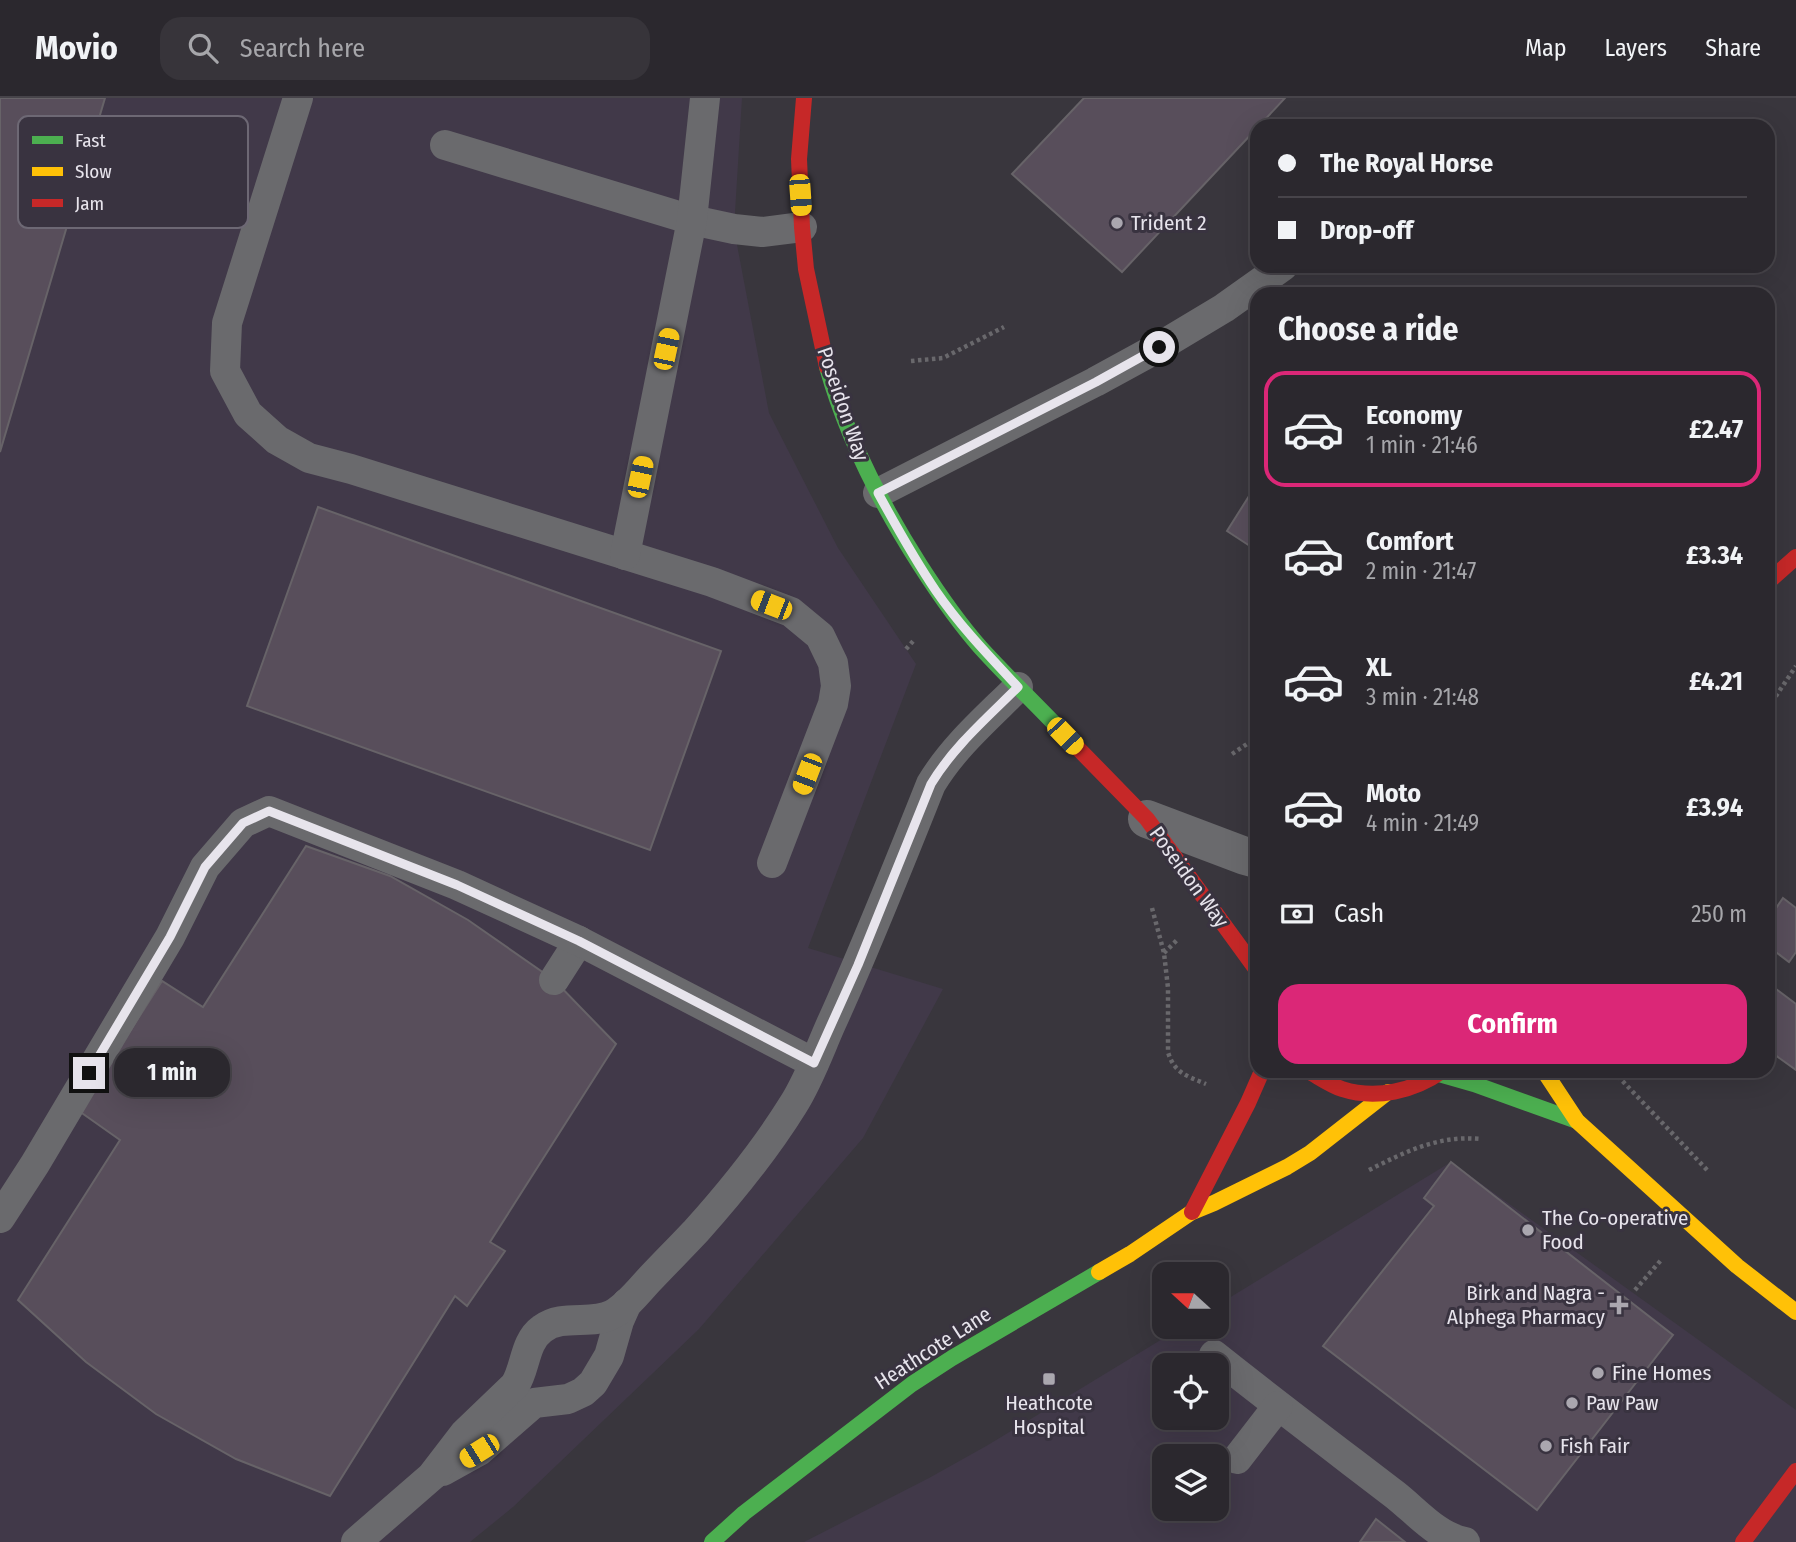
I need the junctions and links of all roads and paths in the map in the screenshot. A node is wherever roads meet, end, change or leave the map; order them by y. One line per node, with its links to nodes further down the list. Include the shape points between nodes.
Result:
1 (298, 98): 13 (lane, via 227,323 225,371 248,414 277,440 309,458)
2 (705, 98): 5 (lane)
3 (804, 98): 6 (street, Poseidon Way, via 799,159)
4 (444, 145): 5 (lane)
5 (692, 220): 6 (lane, via 762,232); 13 (lane)
6 (802, 227): 12 (street, Poseidon Way, via 806,269 830,376)
7 (1273, 273): 8 (lane)
8 (1254, 287)
9 (1250, 289): 12 (lane, via 1096,382)
10 (1004, 327): 11 (path, via 943,358)
11 (911, 361)
12 (878, 493): 17 (street, Poseidon Way, via 937,591)
13 (625, 555): 23 (lane, via 791,612 820,636 833,663 834,704)
14 (1796, 557): 15 (street)
15 (1775, 576)
16 (1796, 666): 18 (path)
17 (1018, 687): 21 (street, Poseidon Way); 28 (lane, via 960,744 931,784)
18 (1775, 698)
19 (1250, 742): 20 (path)
20 (1232, 754)
21 (1147, 819): 22 (street, Poseidon Way); 26 (street, Poseidon Way)
22 (1250, 857)
23 (772, 863)
24 (579, 941): 27 (lane); 28 (lane); 42 (lane, via 457,885 269,811 243,823 205,867 170,937)
25 (1164, 953): 35 (path, via 1168,1052 1180,1073)
26 (1250, 961)
27 (554, 980)
28 (814, 1063): 45 (lane, via 794,1103 734,1187)
29 (1259, 1078): 41 (street, Heathcote Lane)
30 (1322, 1078): 36 (street, Heathcote Lane, via 1342,1088)
31 (1430, 1078): 36 (street, Heathcote Lane)
32 (1456, 1078): 37 (street)
33 (1549, 1078): 37 (street)
34 (1620, 1078): 40 (path)
35 (1212, 1086)
36 (1388, 1092): 41 (street, Heathcote Lane, via 1310,1153)
37 (1577, 1121): 46 (street, via 1737,1266)
38 (1489, 1139): 39 (path, via 1442,1139)
39 (1364, 1172)
40 (1711, 1175)
41 (1192, 1212): 53 (street, Heathcote Lane, via 912,1384)
42 (0, 1218)
43 (1660, 1261): 44 (path)
44 (1635, 1290)
45 (627, 1303): 51 (lane, via 612,1314 542,1328 529,1346 515,1385 465,1433); 51 (lane, via 609,1356 583,1392 568,1399 534,1403 479,1451)
46 (1796, 1312)
47 (1229, 1367): 48 (lane)
48 (1278, 1406): 49 (lane); 54 (lane, via 1443,1534)
49 (1237, 1459)
50 (1796, 1471): 55 (street)
51 (432, 1476): 52 (lane)
52 (356, 1542)
53 (712, 1542)
54 (1465, 1542)
55 (1743, 1542)

